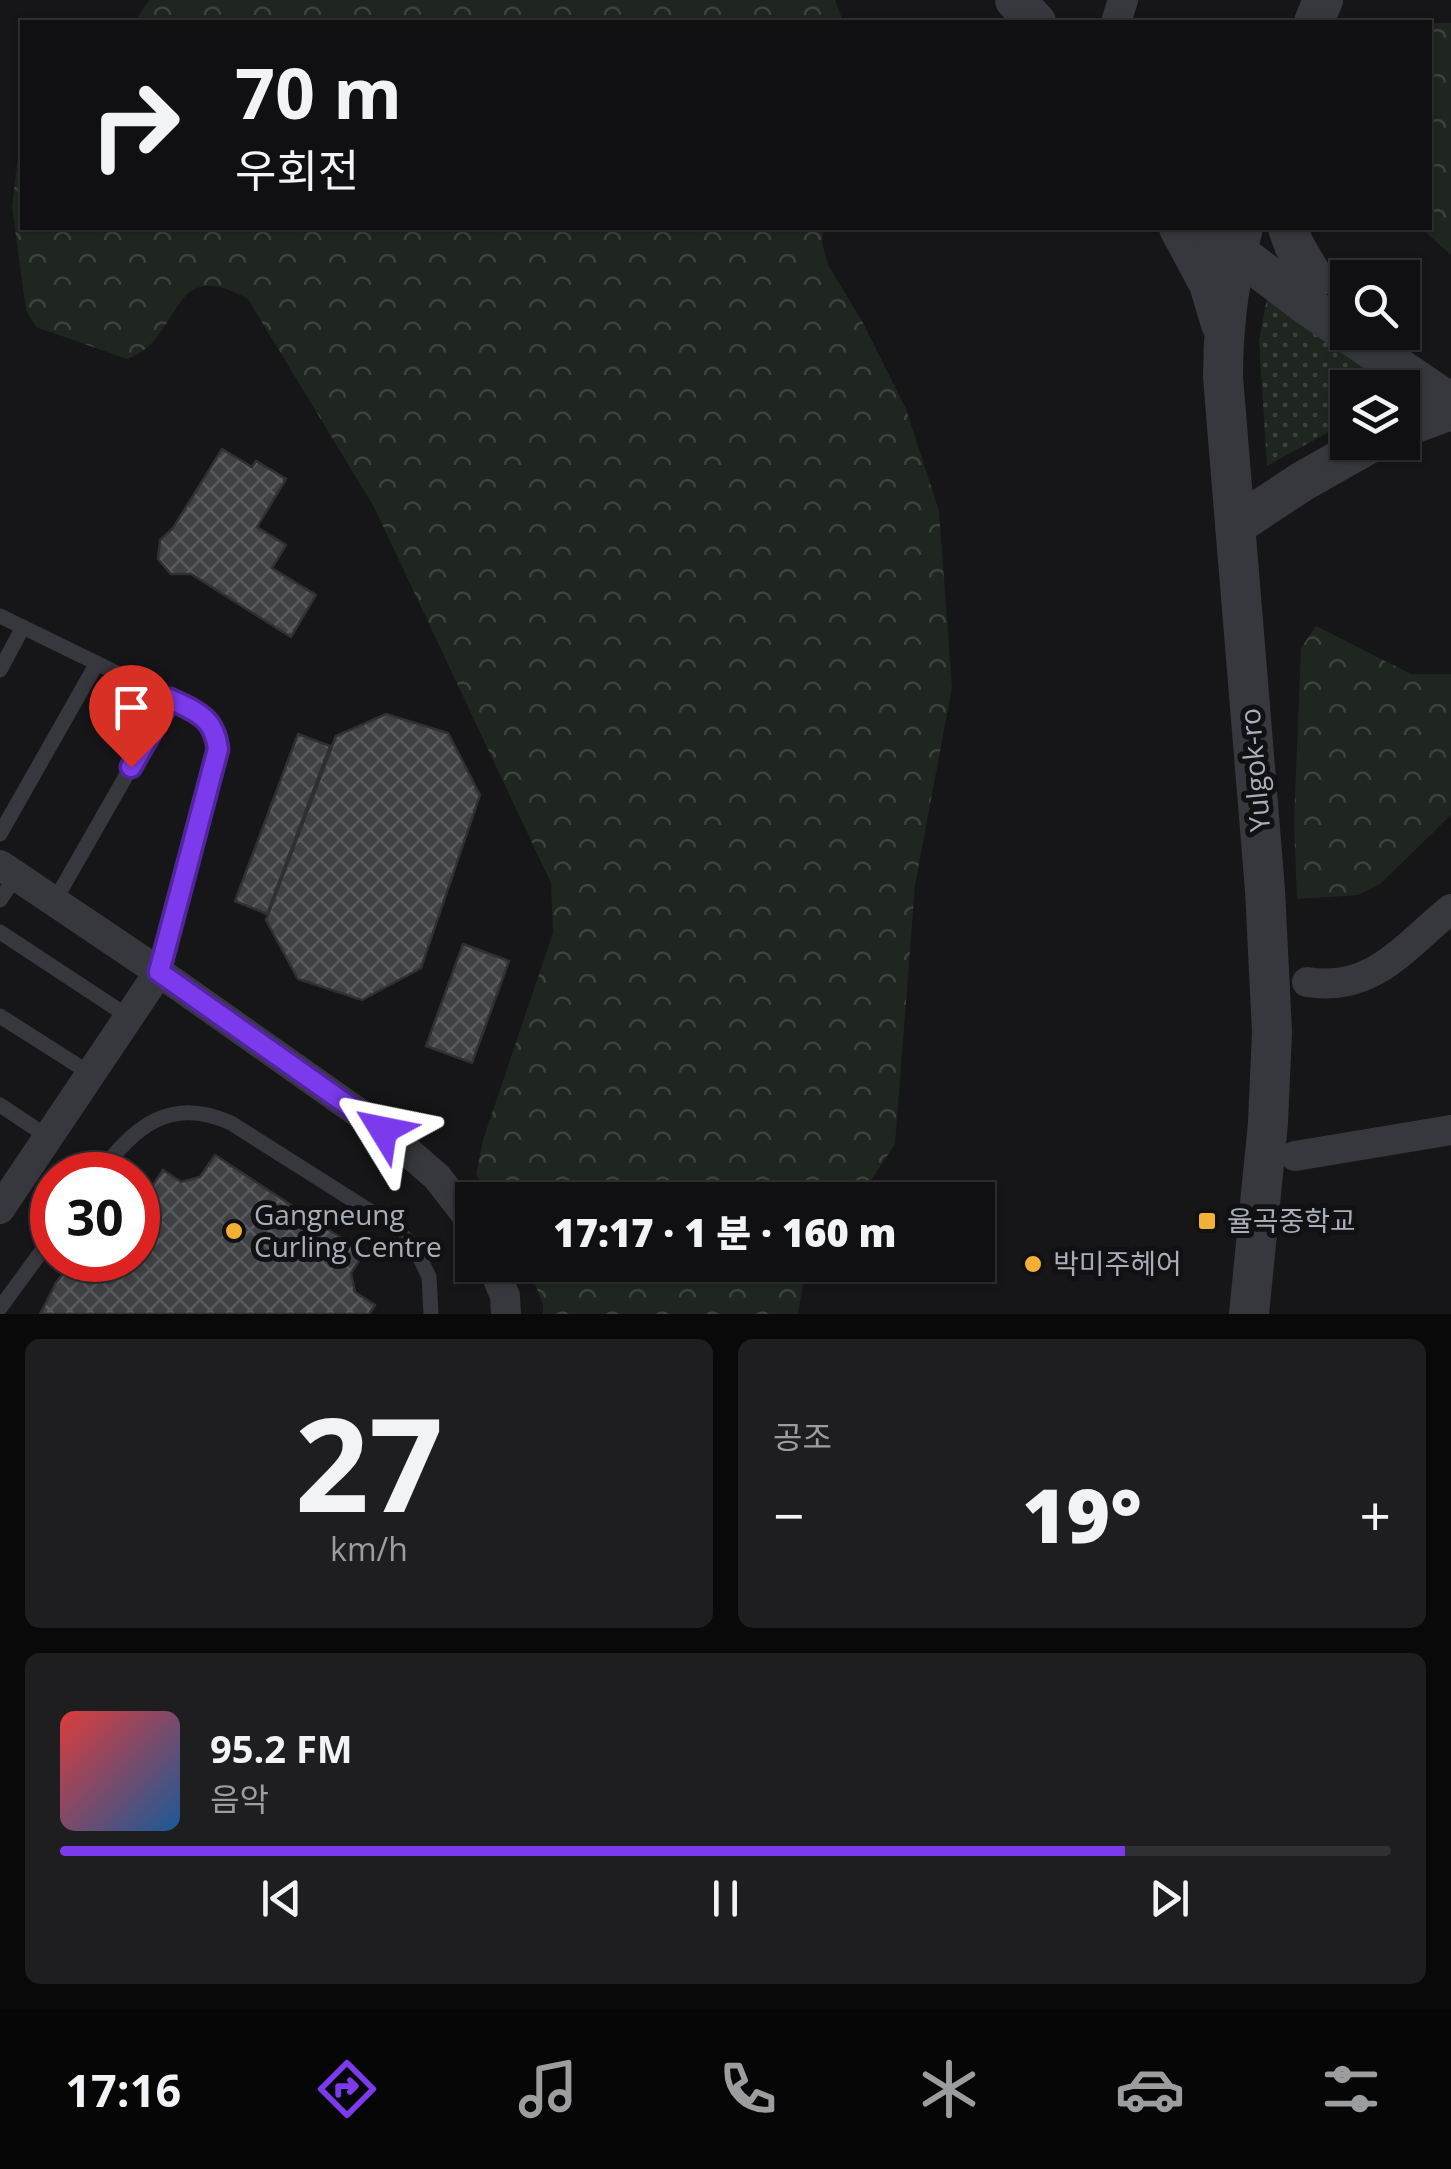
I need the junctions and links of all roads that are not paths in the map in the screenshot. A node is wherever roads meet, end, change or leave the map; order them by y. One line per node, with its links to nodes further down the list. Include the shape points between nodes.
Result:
1 (1015, 0): 2 (street)
2 (1033, 20)
3 (1180, 230): 8 (street, via 1209,284)
4 (1289, 230): 6 (street)
5 (1233, 234): 6 (street); 8 (street, Yulgok-ro); 11 (street, via 1320,314)
6 (1314, 279): 7 (street)
7 (1330, 290)
8 (1223, 330): 15 (street, Yulgok-ro)
9 (1410, 350): 10 (street)
10 (1451, 380)
11 (1451, 400)
12 (1451, 410): 13 (street)
13 (1420, 421)
14 (1340, 460): 15 (street)
15 (1235, 526): 43 (street, Yulgok-ro, via 1272,1032)
16 (0, 616): 17 (lane)
17 (23, 627): 18 (lane); 19 (lane)
18 (96, 663): 20 (lane); 21 (lane)
19 (0, 670)
20 (170, 699): 23 (lane); 26 (lane, via 201,714 216,731 218,749)
21 (0, 834)
22 (5, 880): 23 (street)
23 (54, 902): 26 (street)
24 (1451, 908): 27 (street, via 1368,977 1334,986)
25 (0, 932): 29 (lane)
26 (159, 972): 29 (street); 37 (street, via 383,1130)
27 (1307, 982)
28 (0, 1016): 30 (lane)
29 (129, 1017): 30 (street)
30 (90, 1074): 33 (street)
31 (0, 1105): 33 (lane)
32 (1451, 1130): 35 (street)
33 (48, 1137): 36 (street)
34 (115, 1152): 41 (lane, via 142,1126 170,1114 206,1111 231,1122 416,1247 429,1277)
35 (1296, 1156)
36 (3, 1198)
37 (455, 1200)
38 (30, 1267): 40 (lane)
39 (499, 1282): 42 (street)
40 (0, 1308)
41 (431, 1314)
42 (506, 1314)
43 (1249, 1314)

